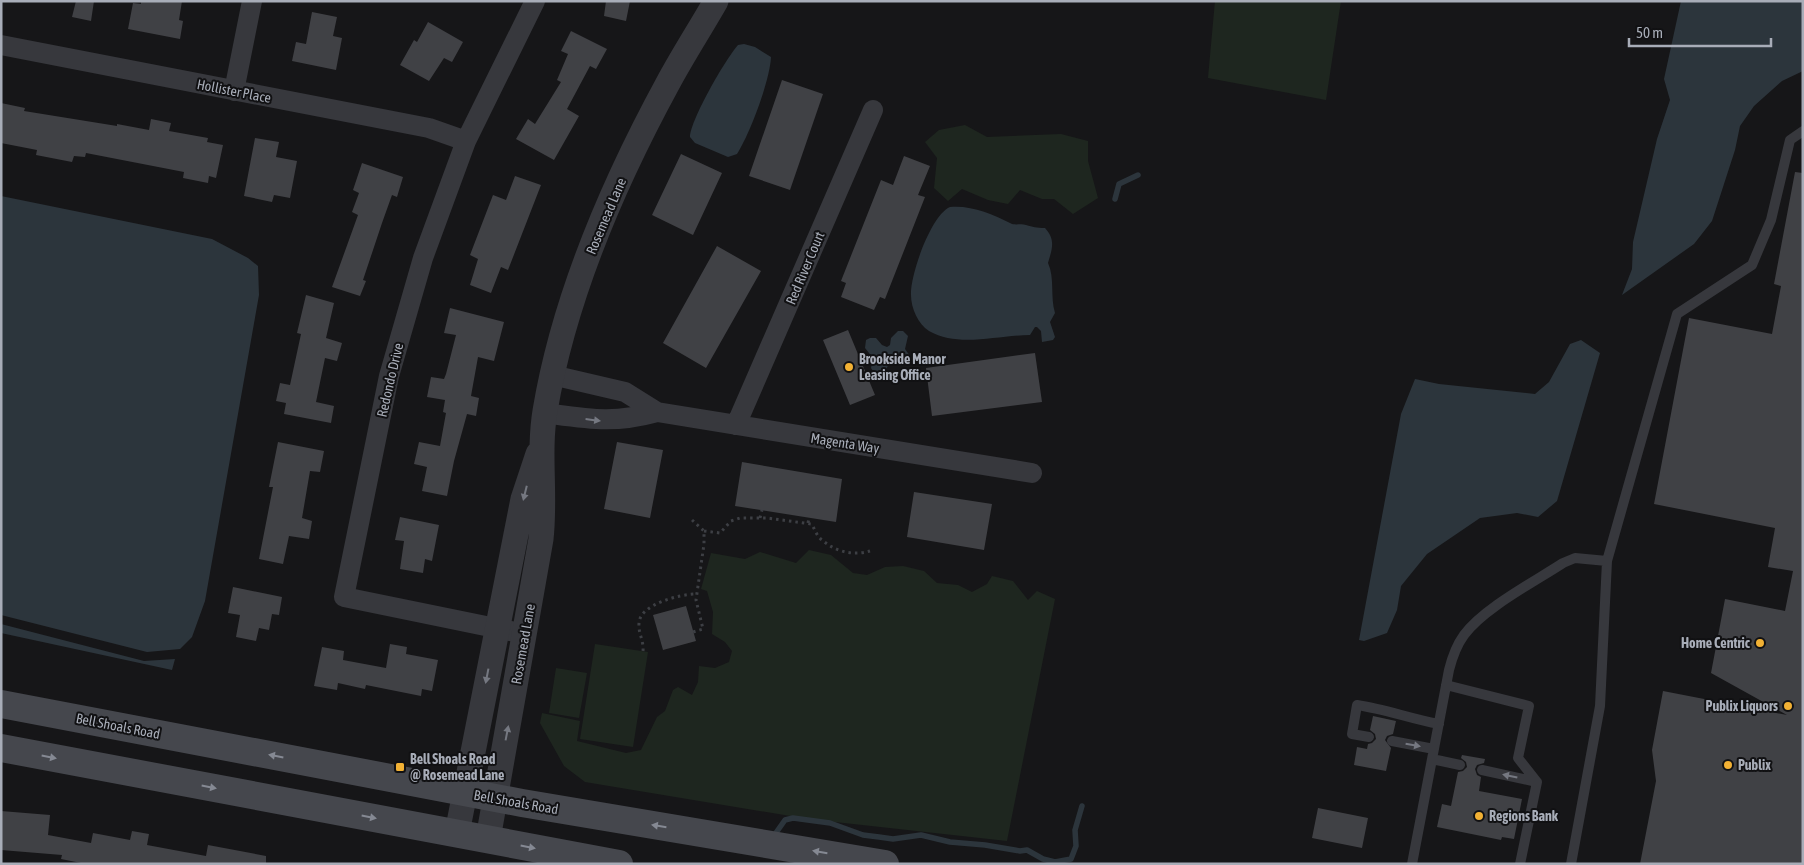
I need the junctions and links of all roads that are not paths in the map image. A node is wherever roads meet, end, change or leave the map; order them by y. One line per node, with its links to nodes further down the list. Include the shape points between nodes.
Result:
1 (252, 1): 5 (street)
2 (535, 1): 8 (street, Redondo Drive)
3 (716, 1): 9 (street, Rosemead Lane, via 664,90 612,198 574,298)
4 (1, 46): 5 (street, Hollister Place)
5 (234, 91): 8 (street, Hollister Place, via 429,128)
6 (873, 110): 12 (street, Red River Court)
7 (1803, 131): 15 (lane, via 1790,140 1771,220 1752,265 1677,314)
8 (466, 141): 16 (street, Redondo Drive, via 439,210 392,367 344,597)
9 (552, 375): 10 (street, Magenta Way, via 625,392); 11 (street, Rosemead Lane)
10 (657, 412): 11 (street, Magenta Way, one-way to 10, via 602,421); 12 (street, Magenta Way)
11 (544, 413): 13 (street, Rosemead Lane)
12 (736, 425): 14 (street, Magenta Way)
13 (541, 447): 16 (street, Rosemead Lane, one-way to 16, via 523,499); 17 (street, Rosemead Lane, via 543,521)
14 (1032, 473)
15 (1607, 561): 18 (lane, via 1575,558 1563,563 1484,615 1463,636 1454,651); 37 (lane, via 1600,706)
16 (497, 628): 17 (street, Redondo Drive); 28 (street, Rosemead Lane, one-way to 28)
17 (525, 634): 29 (street, Rosemead Lane, one-way to 17)
18 (1446, 685): 20 (lane); 27 (lane, via 1529,706 1518,758)
19 (1, 704): 28 (main road, Bell Shoals Road, one-way to 19)
20 (1439, 724): 21 (lane, via 1357,705 1352,734); 24 (lane)
21 (1369, 737)
22 (1392, 741): 24 (lane, one-way to 24)
23 (1, 748): 30 (main road, one-way to 30)
24 (1433, 754): 25 (lane); 32 (lane)
25 (1460, 765)
26 (1482, 770): 27 (lane, one-way to 26)
27 (1537, 782): 36 (lane)
28 (465, 792): 29 (main road, Bell Shoals Road); 30 (street, Rosemead Lane)
29 (495, 798): 31 (street, Rosemead Lane); 34 (main road, Bell Shoals Road, one-way to 29)
30 (457, 834): 31 (main road)
31 (488, 839): 33 (main road, one-way to 33)
32 (1412, 863): 35 (lane)
33 (618, 864)
34 (885, 864)
35 (1423, 864)
36 (1520, 864)
37 (1571, 864)

